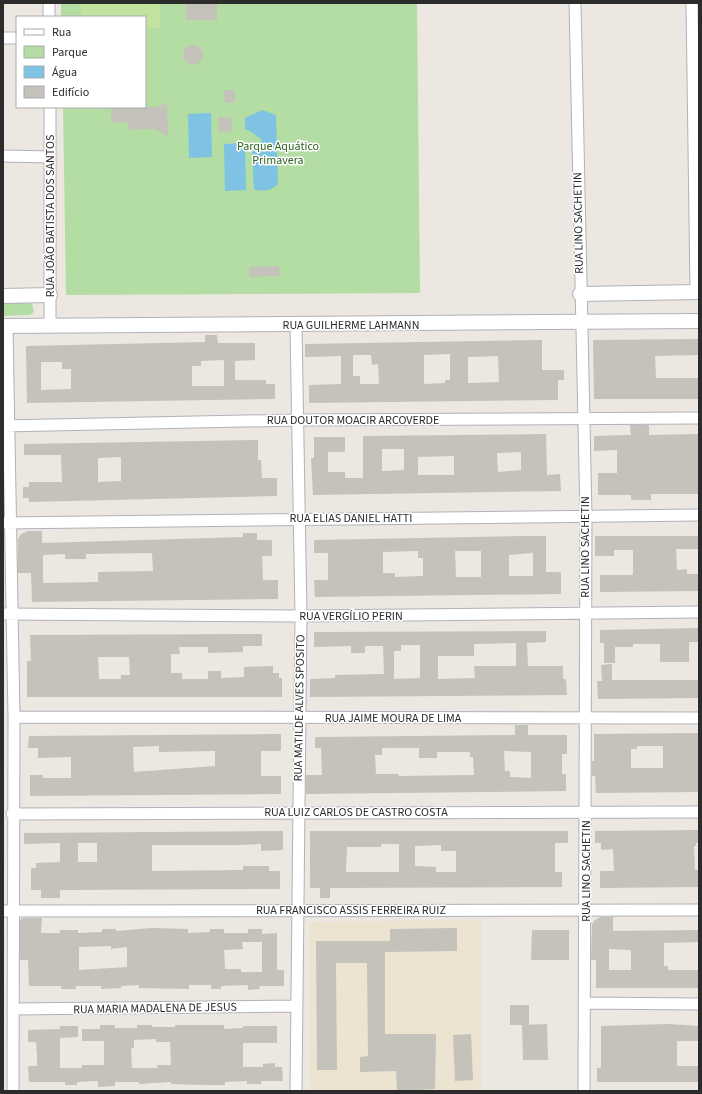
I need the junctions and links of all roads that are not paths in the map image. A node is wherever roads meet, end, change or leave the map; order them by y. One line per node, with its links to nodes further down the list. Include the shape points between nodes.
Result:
1 (49, 3): 4 (street)
2 (574, 3): 11 (street, RUA LINO SACHETIN)
3 (692, 3): 10 (street)
4 (49, 16)
5 (3, 38): 6 (street)
6 (16, 38)
7 (50, 108): 9 (street, RUA JOÃO BATISTA DOS SANTOS)
8 (3, 156): 9 (street)
9 (50, 156): 12 (street, RUA JOÃO BATISTA DOS SANTOS)
10 (698, 292): 11 (street)
11 (580, 294): 15 (street, RUA LINO SACHETIN)
12 (50, 295): 13 (street); 16 (street, RUA JOÃO BATISTA DOS SANTOS)
13 (3, 296)
14 (699, 321): 15 (street, RUA GUILHERME LAHMANN)
15 (580, 323): 17 (street, RUA GUILHERME LAHMANN); 20 (street, RUA LINO SACHETIN)
16 (50, 325): 17 (street, RUA GUILHERME LAHMANN); 18 (street, RUA GUILHERME LAHMANN)
17 (296, 325): 21 (street, RUA MATILDE ALVES SPOSITO)
18 (5, 326): 22 (street)
19 (699, 418): 20 (street, RUA DOUTOR MOACIR ARCOVERDE)
20 (582, 419): 21 (street, RUA DOUTOR MOACIR ARCOVERDE); 24 (street, RUA LINO SACHETIN)
21 (299, 420): 22 (street, RUA DOUTOR MOACIR ARCOVERDE); 25 (street, RUA MATILDE ALVES SPOSITO)
22 (5, 426): 26 (street)
23 (699, 515): 24 (street, RUA ELIAS DANIEL HATTI)
24 (586, 516): 25 (street, RUA ELIAS DANIEL HATTI); 29 (street, RUA LINO SACHETIN)
25 (298, 519): 26 (street, RUA ELIAS DANIEL HATTI); 30 (street, RUA MATILDE ALVES SPOSITO)
26 (6, 523): 28 (street)
27 (699, 612): 29 (street, RUA VERGÍLIO PERIN)
28 (8, 614): 30 (street, RUA VERGÍLIO PERIN); 31 (street)
29 (585, 615): 30 (street, RUA VERGÍLIO PERIN); 34 (street, RUA LINO SACHETIN)
30 (301, 616): 32 (street, RUA MATILDE ALVES SPOSITO)
31 (14, 717): 32 (street, RUA JAIME MOURA DE LIMA); 38 (street)
32 (299, 717): 34 (street, RUA JAIME MOURA DE LIMA); 35 (street, RUA MATILDE ALVES SPOSITO)
33 (699, 718): 34 (street, RUA JAIME MOURA DE LIMA)
34 (586, 719): 37 (street, RUA LINO SACHETIN)
35 (298, 812): 37 (street, RUA LUIZ CARLOS DE CASTRO COSTA); 38 (street, RUA LUIZ CARLOS DE CASTRO COSTA); 39 (street, RUA MATILDE ALVES SPOSITO)
36 (699, 812): 37 (street, RUA LUIZ CARLOS DE CASTRO COSTA)
37 (586, 813): 40 (street, RUA LINO SACHETIN)
38 (12, 814): 42 (street)
39 (297, 910): 40 (street, RUA FRANCISCO ASSIS FERREIRA RUIZ); 42 (street, RUA FRANCISCO ASSIS FERREIRA RUIZ); 45 (street, RUA MATILDE ALVES SPOSITO)
40 (586, 910): 41 (street, RUA FRANCISCO ASSIS FERREIRA RUIZ); 43 (street, RUA LINO SACHETIN)
41 (699, 910)
42 (8, 911): 46 (street)
43 (584, 1003): 44 (street); 49 (street, RUA LINO SACHETIN)
44 (699, 1004)
45 (297, 1006): 46 (street, RUA MARIA MADALENA DE JESUS); 48 (street, RUA MATILDE ALVES SPOSITO)
46 (13, 1009): 47 (street)
47 (13, 1091)
48 (296, 1091)
49 (584, 1091)

